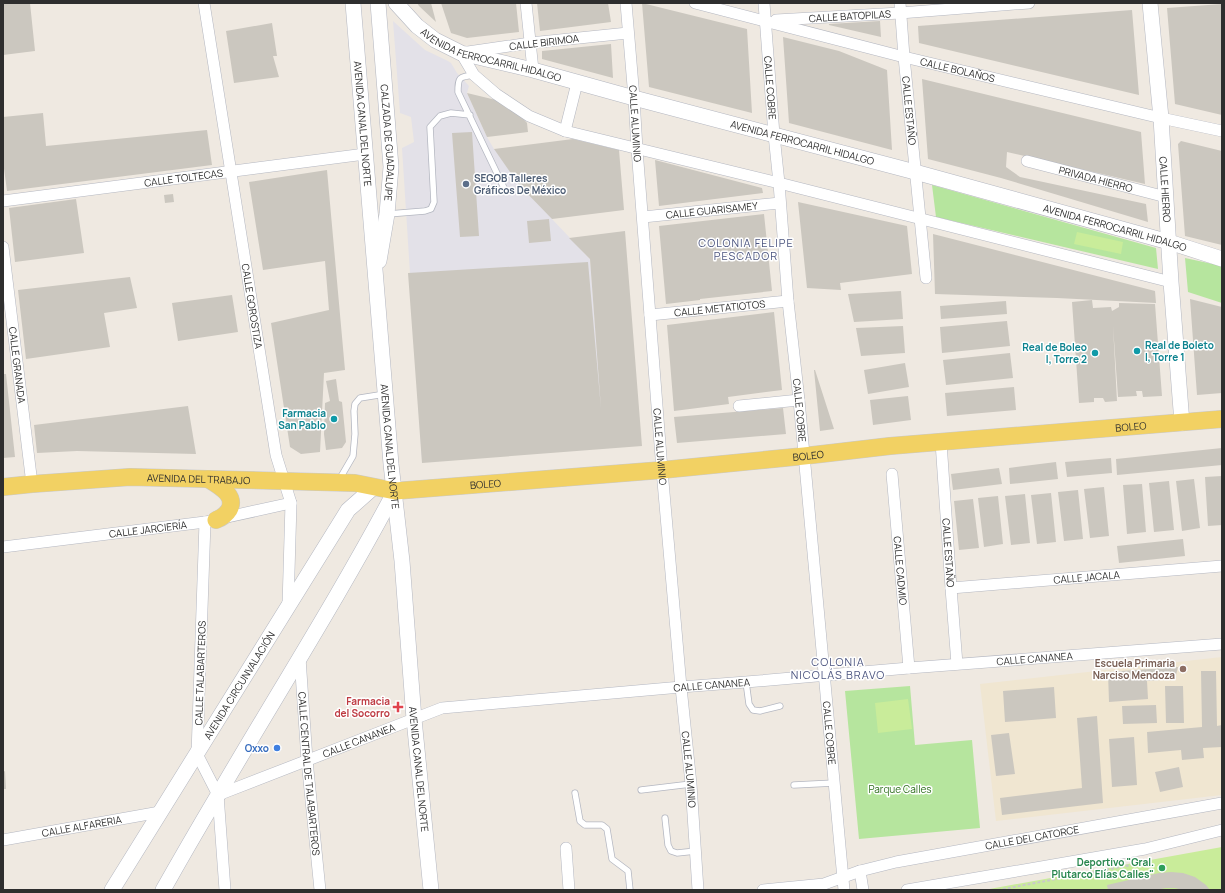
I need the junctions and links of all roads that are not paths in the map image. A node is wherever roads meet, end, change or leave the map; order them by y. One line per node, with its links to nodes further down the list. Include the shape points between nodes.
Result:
1 (204, 3): 29 (street, CALLE GOROSTIZA)
2 (352, 3): 27 (main road, AVENIDA CANAL DEL NORTE)
3 (378, 3): 36 (main road, CALZADA DE GUADALUPE, via 391,168)
4 (396, 3): 15 (main road, AVENIDA FERROCARRIL HIDALGO, via 434,40)
5 (526, 3): 14 (street)
6 (626, 3): 13 (street, CALLE ALUMINIO)
7 (695, 3): 12 (street, CALLE BOLAÑOS)
8 (764, 3): 12 (street, CALLE COBRE)
9 (1029, 3): 11 (street, CALLE BATOPILAS)
10 (1150, 3): 22 (main road, CALLE HIERRO)
11 (900, 8): 12 (street, CALLE BATOPILAS); 16 (street, CALLE ESTAÑO)
12 (765, 21): 16 (street, CALLE BOLAÑOS); 25 (street, CALLE COBRE)
13 (628, 33): 14 (street, CALLE BIRIMOA); 20 (street, CALLE ALUMINIO)
14 (530, 43): 15 (street, CALLE BIRIMOA); 17 (street)
15 (461, 53): 17 (main road, AVENIDA FERROCARRIL HIDALGO); 18 (street)
16 (904, 58): 22 (street, CALLE BOLAÑOS); 30 (street, CALLE ESTAÑO)
17 (533, 70): 19 (main road, AVENIDA FERROCARRIL HIDALGO)
18 (474, 75): 21 (lane, via 462,76 458,82 458,92); 23 (street, via 496,94 529,116)
19 (577, 83): 20 (main road, AVENIDA FERROCARRIL HIDALGO); 23 (street)
20 (634, 98): 25 (main road, AVENIDA FERROCARRIL HIDALGO); 26 (street, CALLE ALUMINIO)
21 (470, 115): 32 (lane); 36 (lane, via 451,113 440,116 430,127 434,202 431,208 425,211)
22 (1160, 118): 24 (street, CALLE BOLAÑOS); 33 (main road, CALLE HIERRO)
23 (565, 131): 26 (street)
24 (1222, 131)
25 (774, 135): 30 (main road, AVENIDA FERROCARRIL HIDALGO); 31 (street, CALLE COBRE)
26 (637, 149): 31 (street); 37 (street, CALLE ALUMINIO)
27 (365, 154): 29 (street, CALLE TOLTECAS); 36 (main road, AVENIDA CANAL DEL NORTE)
28 (1027, 161): 33 (street, PRIVADA HIERRO)
29 (230, 172): 34 (street, CALLE TOLTECAS); 57 (street, CALLE GOROSTIZA, via 276,455)
30 (915, 172): 38 (street, CALLE ESTAÑO); 39 (main road, AVENIDA FERROCARRIL HIDALGO)
31 (779, 183): 35 (street, CALLE COBRE); 38 (street)
32 (505, 190)
33 (1166, 197): 39 (main road, CALLE HIERRO)
34 (3, 201)
35 (780, 203): 37 (street, CALLE GUARISAMEY); 45 (street, CALLE COBRE)
36 (378, 215): 43 (main road, CALZADA DE GUADALUPE)
37 (643, 217): 46 (street, CALLE ALUMINIO)
38 (920, 219): 42 (street, CALLE ESTAÑO); 44 (street)
39 (1169, 242): 41 (main road, AVENIDA FERROCARRIL HIDALGO); 44 (main road, CALLE HIERRO)
40 (3, 247): 59 (street, CALLE GRANADA)
41 (1222, 259)
42 (926, 278)
43 (376, 282): 47 (main road, AVENIDA CANAL DEL NORTE)
44 (1171, 282): 51 (main road, CALLE HIERRO)
45 (788, 301): 46 (street, CALLE METATIOTOS); 48 (street, CALLE COBRE)
46 (650, 315): 54 (street, CALLE ALUMINIO)
47 (386, 394): 58 (lane, via 360,398 355,404 353,456); 62 (main road, AVENIDA CANAL DEL NORTE)
48 (799, 400): 49 (street); 53 (street, CALLE COBRE)
49 (739, 406)
50 (1222, 419): 51 (main road, BOLEO)
51 (1182, 423): 52 (main road, BOLEO)
52 (941, 442): 53 (main road, BOLEO); 67 (street, CALLE ESTAÑO)
53 (804, 456): 54 (main road, BOLEO); 73 (street, CALLE COBRE)
54 (662, 470): 62 (main road, BOLEO); 75 (street, CALLE ALUMINIO)
55 (892, 474): 72 (street, CALLE CADMIO)
56 (208, 479): 57 (main road, AVENIDA DEL TRABAJO); 59 (main road, AVENIDA DEL TRABAJO, via 130,477); 64 (main road, via 223,489 231,499 228,511 220,518)
57 (284, 480): 58 (main road, AVENIDA DEL TRABAJO); 63 (street, CALLE GOROSTIZA)
58 (338, 482): 61 (main road, AVENIDA DEL TRABAJO)
59 (32, 484): 60 (main road, AVENIDA DEL TRABAJO)
60 (3, 487)
61 (374, 487): 62 (main road, AVENIDA DEL TRABAJO); 68 (main road, AVENIDA CIRCUNVALACIÓN, via 348,510)
62 (395, 491): 70 (main road); 77 (main road, AVENIDA CANAL DEL NORTE)
63 (292, 503): 64 (street, CALLE JARCIERÍA); 68 (street, CALLE GOROSTIZA)
64 (210, 521): 65 (street, CALLE JARCIERÍA); 78 (street, CALLE TALABARTEROS)
65 (3, 547)
66 (1222, 566): 67 (street, CALLE JACALA)
67 (951, 588): 71 (street, CALLE ESTAÑO)
68 (288, 608): 78 (main road, AVENIDA CIRCUNVALACIÓN)
69 (1222, 644): 71 (street, CALLE CANANEA)
70 (300, 658): 79 (street, CALLE CENTRAL DE TALABARTEROS); 85 (main road)
71 (957, 664): 72 (street, CALLE CANANEA)
72 (909, 668): 73 (street, CALLE CANANEA)
73 (824, 675): 74 (street, CALLE CANANEA); 80 (street, CALLE COBRE)
74 (746, 682): 75 (street, CALLE CANANEA); 76 (lane, via 749,704 753,710 760,711)
75 (681, 687): 77 (street, CALLE CANANEA, via 442,708); 81 (street, CALLE ALUMINIO)
76 (780, 706)
77 (414, 719): 79 (street, CALLE CANANEA); 99 (main road, AVENIDA CANAL DEL NORTE)
78 (197, 754): 85 (street, CALLE TALABARTEROS); 87 (main road, AVENIDA CIRCUNVALACIÓN)
79 (307, 760): 85 (street, CALLE CANANEA); 98 (street, CALLE CENTRAL DE TALABARTEROS)
80 (834, 783): 82 (lane); 94 (street, CALLE COBRE)
81 (692, 784): 83 (lane); 92 (street, CALLE ALUMINIO)
82 (794, 785)
83 (641, 790)
84 (575, 793): 101 (lane, via 580,821 585,825 602,825 607,829 612,858 628,871)
85 (218, 795): 96 (main road); 97 (street, CALLE TALABARTEROS)
86 (1222, 803): 93 (street, CALLE DEL CATORCE)
87 (160, 812): 90 (street, CALLE ALFARERIA); 95 (main road, AVENIDA CIRCUNVALACIÓN)
88 (665, 818): 92 (lane, via 671,851)
89 (1222, 830): 106 (street, via 1145,849)
90 (3, 840)
91 (566, 848): 100 (street)
92 (696, 851): 102 (street, CALLE ALUMINIO)
93 (860, 870): 94 (street, CALLE DEL CATORCE); 105 (street)
94 (844, 876): 103 (street, CALLE DEL CATORCE, via 824,884); 104 (street, CALLE COBRE)
95 (112, 890)
96 (163, 890)
97 (225, 890)
98 (320, 890)
99 (431, 890)
100 (569, 890)
101 (630, 890)
102 (698, 890)
103 (763, 890)
104 (844, 890)
105 (863, 890)
106 (907, 890)

